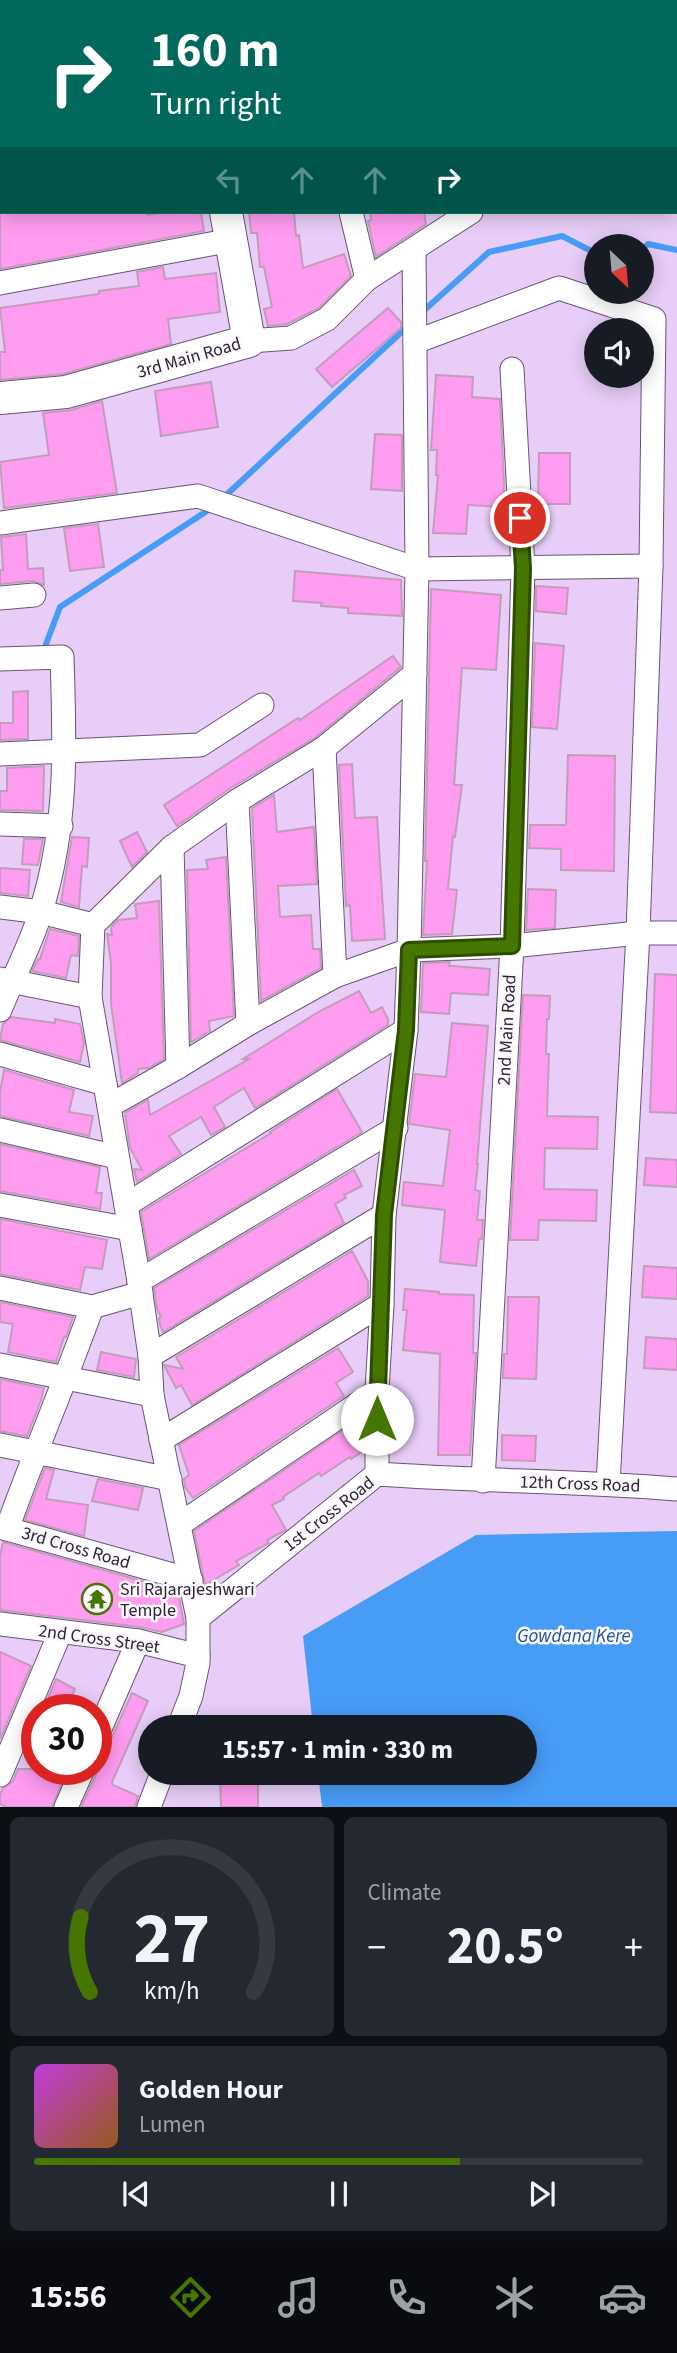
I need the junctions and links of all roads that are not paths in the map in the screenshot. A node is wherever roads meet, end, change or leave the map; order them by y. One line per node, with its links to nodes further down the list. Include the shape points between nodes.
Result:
1 (351, 214): 5 (street)
2 (468, 214): 4 (street)
3 (229, 226): 6 (street); 8 (street, 3rd Main Road)
4 (414, 250): 5 (street); 7 (street)
5 (367, 279): 8 (street, via 327,319 291,338)
6 (0, 283)
7 (415, 327): 12 (street, via 559,288 654,320); 14 (street)
8 (249, 341): 10 (street, 3rd Main Road, via 66,392)
9 (512, 369): 13 (street, 2nd Main Road)
10 (0, 398)
11 (0, 523): 14 (street, via 209,499)
12 (651, 566): 13 (street); 30 (street)
13 (523, 568): 14 (street); 32 (street, 2nd Main Road)
14 (417, 569): 18 (street)
15 (34, 595): 16 (street)
16 (0, 598)
17 (0, 659): 21 (street, via 62,657)
18 (415, 674): 20 (street); 33 (street)
19 (262, 705): 21 (street, via 200,745)
20 (324, 748): 23 (street); 34 (street)
21 (65, 750): 22 (street); 25 (street)
22 (0, 754)
23 (237, 801): 26 (street); 38 (street)
24 (0, 824): 25 (street)
25 (61, 826): 28 (street)
26 (172, 847): 29 (street); 41 (street)
27 (0, 907): 28 (street)
28 (41, 912): 29 (street); 35 (street)
29 (93, 925): 36 (street)
30 (638, 933): 31 (street); 32 (street); 65 (street)
31 (677, 933)
32 (512, 946): 33 (street); 64 (street, 2nd Main Road)
33 (409, 950): 34 (street); 39 (street)
34 (335, 975): 38 (street)
35 (6, 980): 36 (street); 37 (street)
36 (90, 997): 42 (street)
37 (0, 1010)
38 (247, 1024): 41 (street)
39 (406, 1030): 43 (street); 47 (street)
40 (0, 1054): 42 (street)
41 (178, 1067): 42 (street)
42 (107, 1095): 45 (street)
43 (396, 1128): 48 (street); 50 (street)
44 (0, 1130): 45 (street)
45 (117, 1157): 47 (street)
46 (0, 1205): 49 (street)
47 (126, 1205): 49 (street)
48 (384, 1215): 52 (street); 54 (street)
49 (130, 1229): 50 (street)
50 (140, 1287): 53 (street); 54 (street)
51 (0, 1288): 53 (street)
52 (382, 1304): 57 (street); 59 (street)
53 (92, 1307): 56 (street)
54 (150, 1356): 58 (street)
55 (0, 1366): 56 (street)
56 (66, 1380): 58 (street); 61 (street)
57 (377, 1391): 62 (street); 67 (street)
58 (152, 1395): 59 (street)
59 (161, 1440): 63 (street)
60 (0, 1445): 61 (street)
61 (35, 1452): 63 (street); 68 (street)
62 (377, 1474): 64 (street, 1st Cross Road); 70 (street, 1st Cross Road)
63 (170, 1479): 67 (street)
64 (483, 1481): 65 (street, 12th Cross Road)
65 (608, 1484): 66 (street, 12th Cross Road)
66 (677, 1489)
67 (180, 1524): 69 (street)
68 (3, 1528): 69 (street, 3rd Cross Road)
69 (191, 1580): 70 (street)
70 (198, 1618): 74 (street)
71 (0, 1624): 72 (street, 2nd Cross Street)
72 (60, 1633): 73 (street, 2nd Cross Street); 77 (street)
73 (138, 1641): 74 (street, 2nd Cross Street); 75 (street)
74 (198, 1656): 76 (street)
75 (112, 1701)
76 (184, 1715)
77 (0, 1774)
78 (76, 1785): 80 (street)
79 (157, 1785): 81 (street)
80 (66, 1807)
81 (149, 1807)

